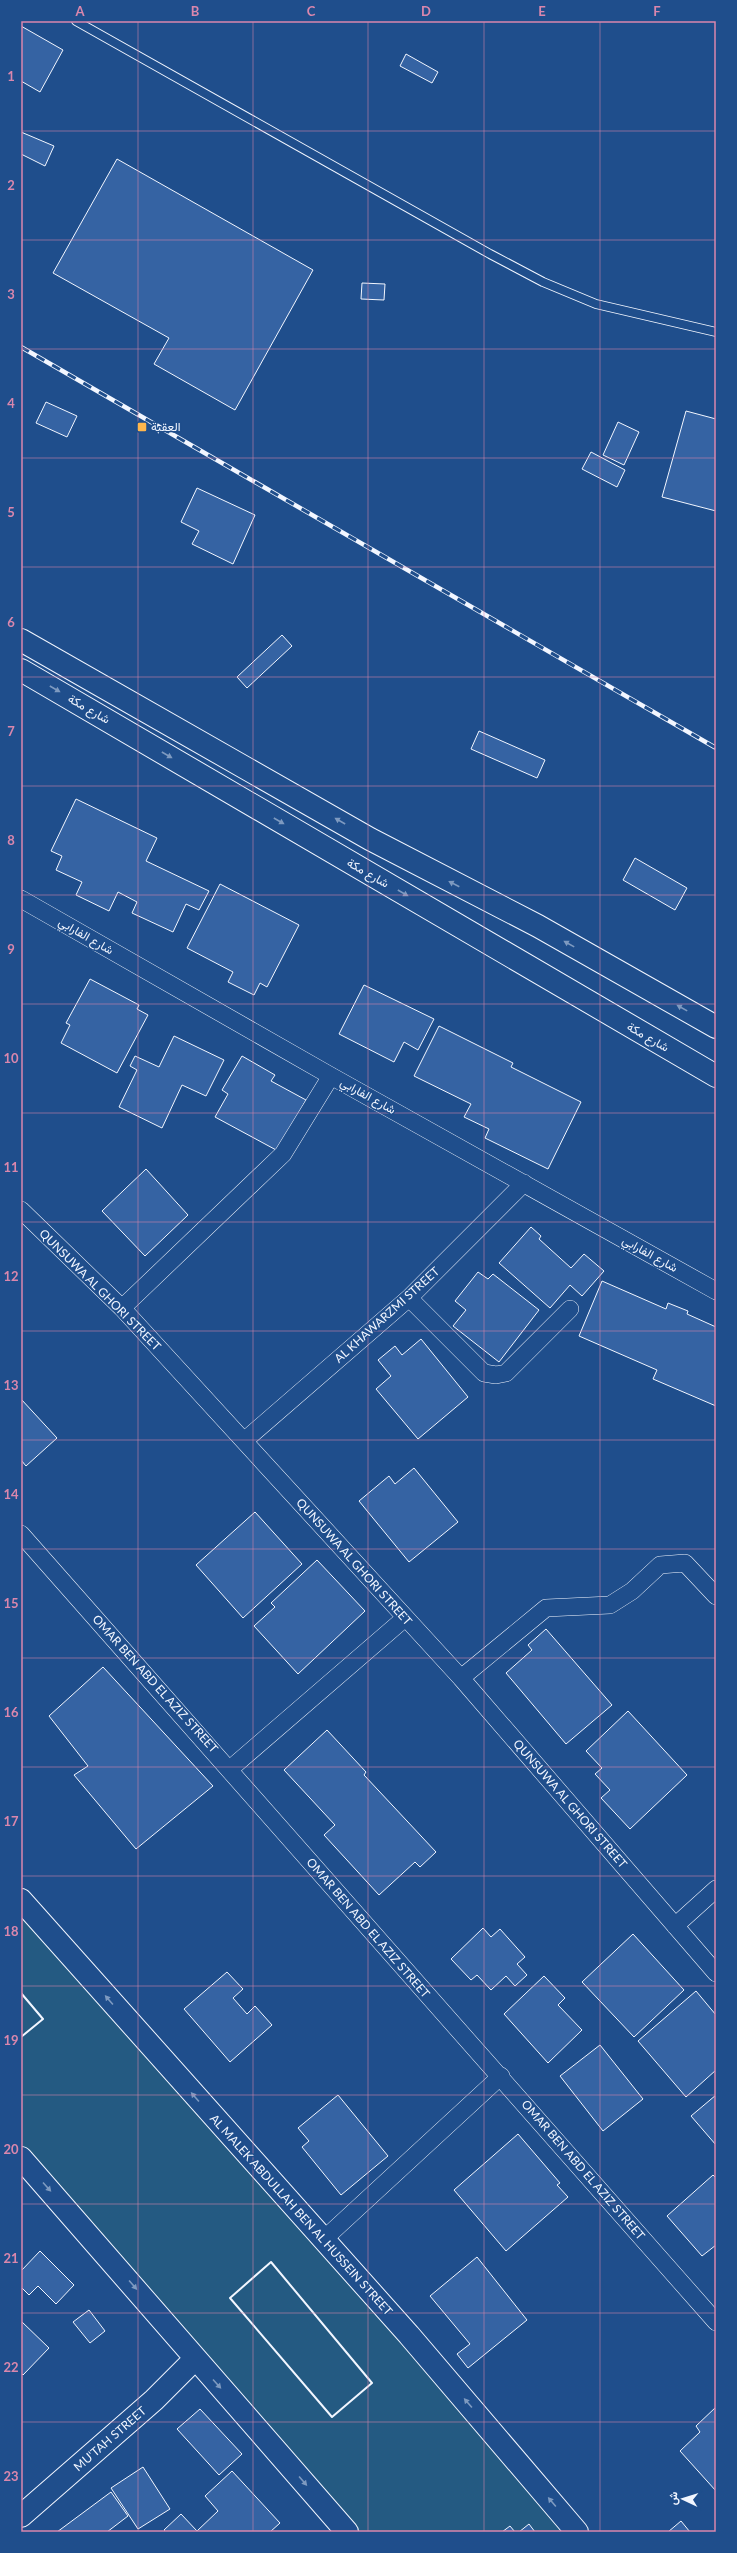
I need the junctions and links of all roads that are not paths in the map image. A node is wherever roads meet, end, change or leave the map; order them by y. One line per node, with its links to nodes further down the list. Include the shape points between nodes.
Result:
1 (76, 21): 2 (lane, via 543,282 596,304)
2 (716, 332)
3 (21, 640): 6 (main road, one-way to 3, via 538,926 370,839)
4 (21, 670): 8 (main road, شارع مكة, one-way to 8)
5 (21, 899): 7 (street, شارع الفارابي)
6 (716, 1027)
7 (331, 1076): 9 (street, شارع الفارابي); 13 (street, via 283,1154)
8 (716, 1076)
9 (524, 1183): 11 (street, شارع الفارابي); 12 (street, AL KHAWARZMI STREET)
10 (21, 1210): 13 (street, QUNSUWA AL GHORI STREET)
11 (716, 1291)
12 (409, 1298): 14 (street, via 484,1373 496,1375 506,1373); 15 (street, AL KHAWARZMI STREET)
13 (122, 1308): 15 (street, QUNSUWA AL GHORI STREET)
14 (570, 1309)
15 (244, 1441): 18 (street, QUNSUWA AL GHORI STREET)
16 (21, 1534): 20 (street, OMAR BEN ABD EL AZIZ STREET)
17 (716, 1596): 19 (street, via 685,1563 660,1565 632,1592 610,1605 546,1608)
18 (405, 1618): 19 (street, QUNSUWA AL GHORI STREET); 20 (street)
19 (461, 1678): 23 (street, QUNSUWA AL GHORI STREET)
20 (230, 1769): 25 (street, OMAR BEN ABD EL AZIZ STREET, via 342,1899)
21 (716, 1889): 23 (street)
22 (21, 1900): 27 (main road, AL MALEK ABDULLAH BEN AL HUSSEIN STREET, one-way to 22)
23 (675, 1926): 24 (street, QUNSUWA AL GHORI STREET)
24 (716, 1973)
25 (501, 2076): 27 (street); 28 (street, OMAR BEN ABD EL AZIZ STREET)
26 (21, 2158): 29 (main road, one-way to 29, via 146,2299)
27 (323, 2240): 31 (main road, AL MALEK ABDULLAH BEN AL HUSSEIN STREET, one-way to 27, via 409,2335)
28 (716, 2322)
29 (195, 2359): 30 (main road, MU'TAH STREET, via 154,2400); 32 (main road, one-way to 32)
30 (21, 2516)
31 (573, 2531)
32 (347, 2532)

